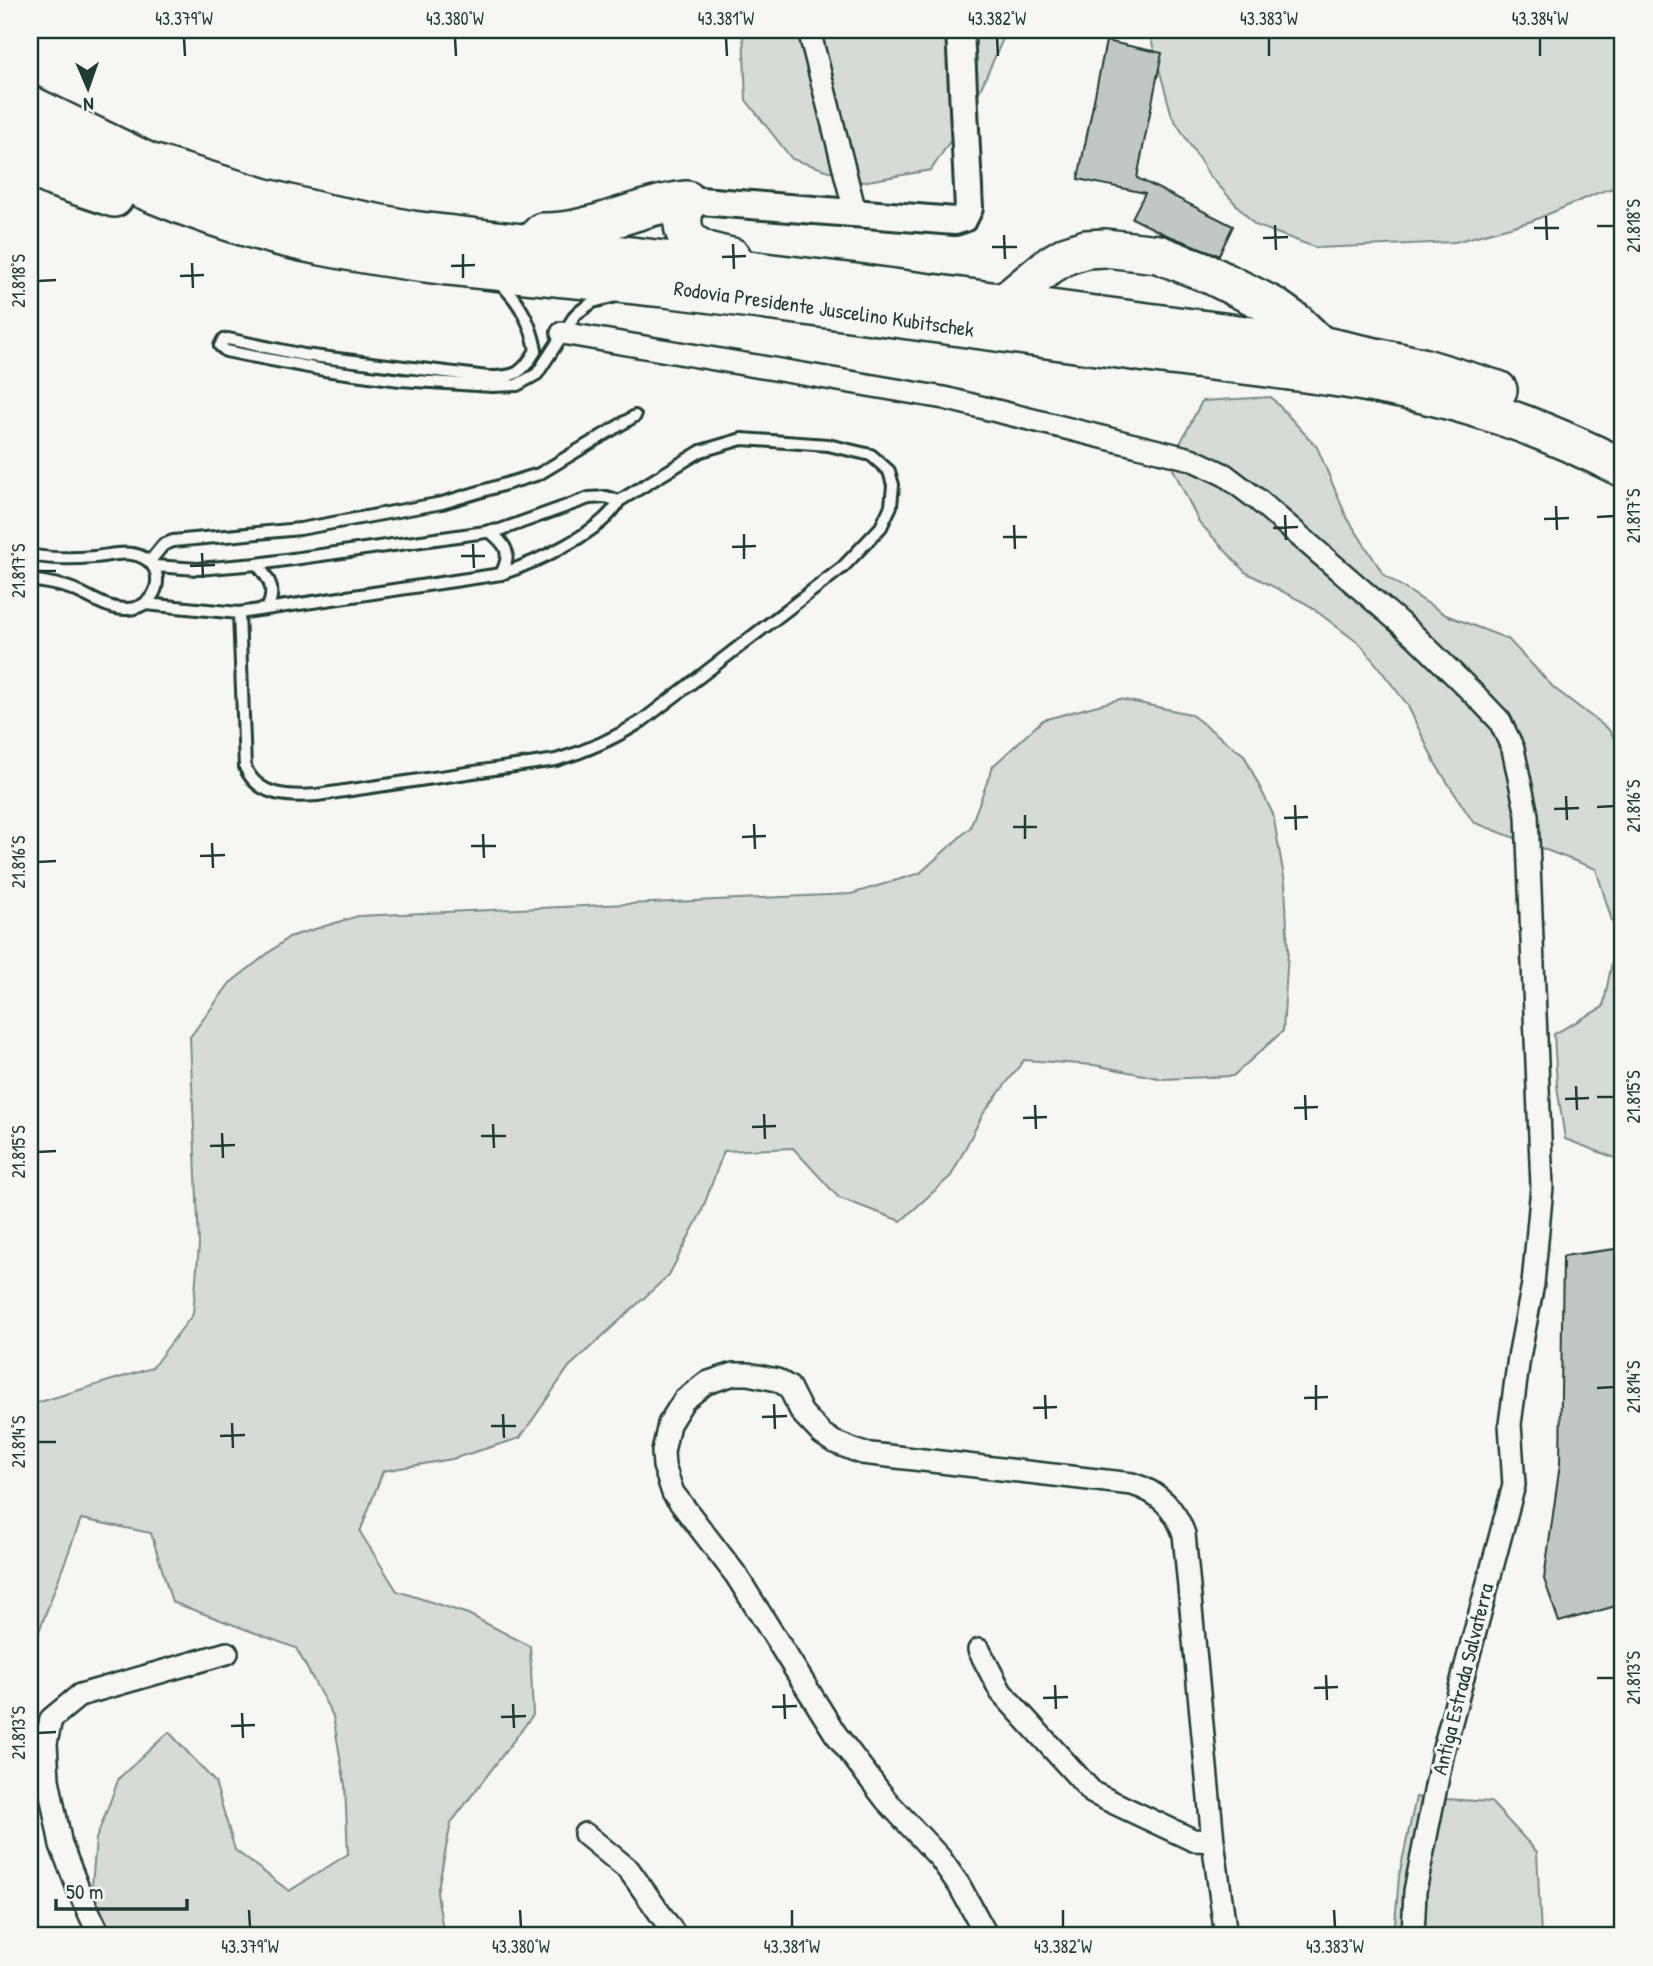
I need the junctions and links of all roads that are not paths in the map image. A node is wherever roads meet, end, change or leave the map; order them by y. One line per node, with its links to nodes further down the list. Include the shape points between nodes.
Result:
1 (809, 30): 7 (street)
2 (960, 30): 7 (street, via 967,215 955,221)
3 (30, 105): 9 (highway, Rodovia Presidente Juscelino Kubitschek, via 148,162 262,197)
4 (30, 135): 8 (highway, Rodovia Presidente Juscelino Kubitschek, via 165,200)
5 (30, 167): 8 (highway, via 167,213)
6 (687, 200): 7 (street); 9 (highway, via 664,202 561,233); 11 (highway, via 682,224 690,242 701,248)
7 (855, 212)
8 (258, 230): 10 (highway, Rodovia Presidente Juscelino Kubitschek, via 320,246)
9 (412, 230): 11 (highway, Rodovia Presidente Juscelino Kubitschek)
10 (481, 270): 12 (highway, Rodovia Presidente Juscelino Kubitschek); 16 (lane, via 514,297)
11 (856, 283): 13 (highway, Rodovia Presidente Juscelino Kubitschek)
12 (664, 288): 14 (lane, via 593,302 576,314); 19 (highway, Rodovia Presidente Juscelino Kubitschek, via 1373,385 1476,408 1572,443)
13 (1004, 303): 15 (highway, Rodovia Presidente Juscelino Kubitschek); 15 (highway, via 1067,255 1105,248 1158,254 1273,306)
14 (556, 342): 16 (lane); 16 (lane, via 532,378 492,386 324,370 226,351 220,344 228,339 304,355 488,377 517,374); 38 (street, Antiga Estrada Salvaterra, via 944,398 1191,459 1225,475 1293,530 1415,636 1500,721 1513,749 1527,815 1542,1186 1510,1424 1514,1485 1443,1752 1415,1891)
15 (1320, 345): 18 (highway, Rodovia Presidente Juscelino Kubitschek, via 1422,367 1507,393)
16 (537, 350)
17 (635, 416): 23 (lane, via 539,474 442,503 300,530 173,541 163,545)
18 (1623, 439)
19 (1623, 468)
20 (619, 501): 21 (lane, via 589,498); 25 (lane, via 603,522 534,562); 29 (lane, via 701,451 742,439 828,445 871,455 889,471 893,485 891,506 881,527 843,567 642,721 616,738 556,760 317,795 293,797 267,790 249,777 245,768)
21 (489, 531): 24 (lane); 25 (lane, via 506,549 508,561)
22 (30, 555): 23 (lane, via 132,554)
23 (152, 564): 24 (lane, via 198,569); 27 (lane, via 156,589)
24 (257, 564): 28 (lane, via 272,587)
25 (501, 574): 28 (lane)
26 (30, 580): 27 (lane, via 72,589 107,606 129,609)
27 (145, 604): 29 (lane)
28 (268, 607): 29 (lane)
29 (239, 613)
30 (979, 1650): 33 (street, via 1001,1692 1093,1793 1194,1840)
31 (227, 1653): 34 (street, via 80,1695 51,1719 46,1744 48,1779 61,1844)
32 (585, 1834): 35 (street, via 629,1870)
33 (1213, 1841): 36 (street, via 1184,1534 1167,1503 1132,1484 862,1453 822,1434 789,1387 777,1380 734,1374 706,1383 679,1406 664,1438 664,1466 673,1493 736,1575 841,1742 940,1858); 37 (street)
34 (100, 1936)
35 (676, 1936)
36 (987, 1936)
37 (1226, 1936)
38 (1413, 1936)

